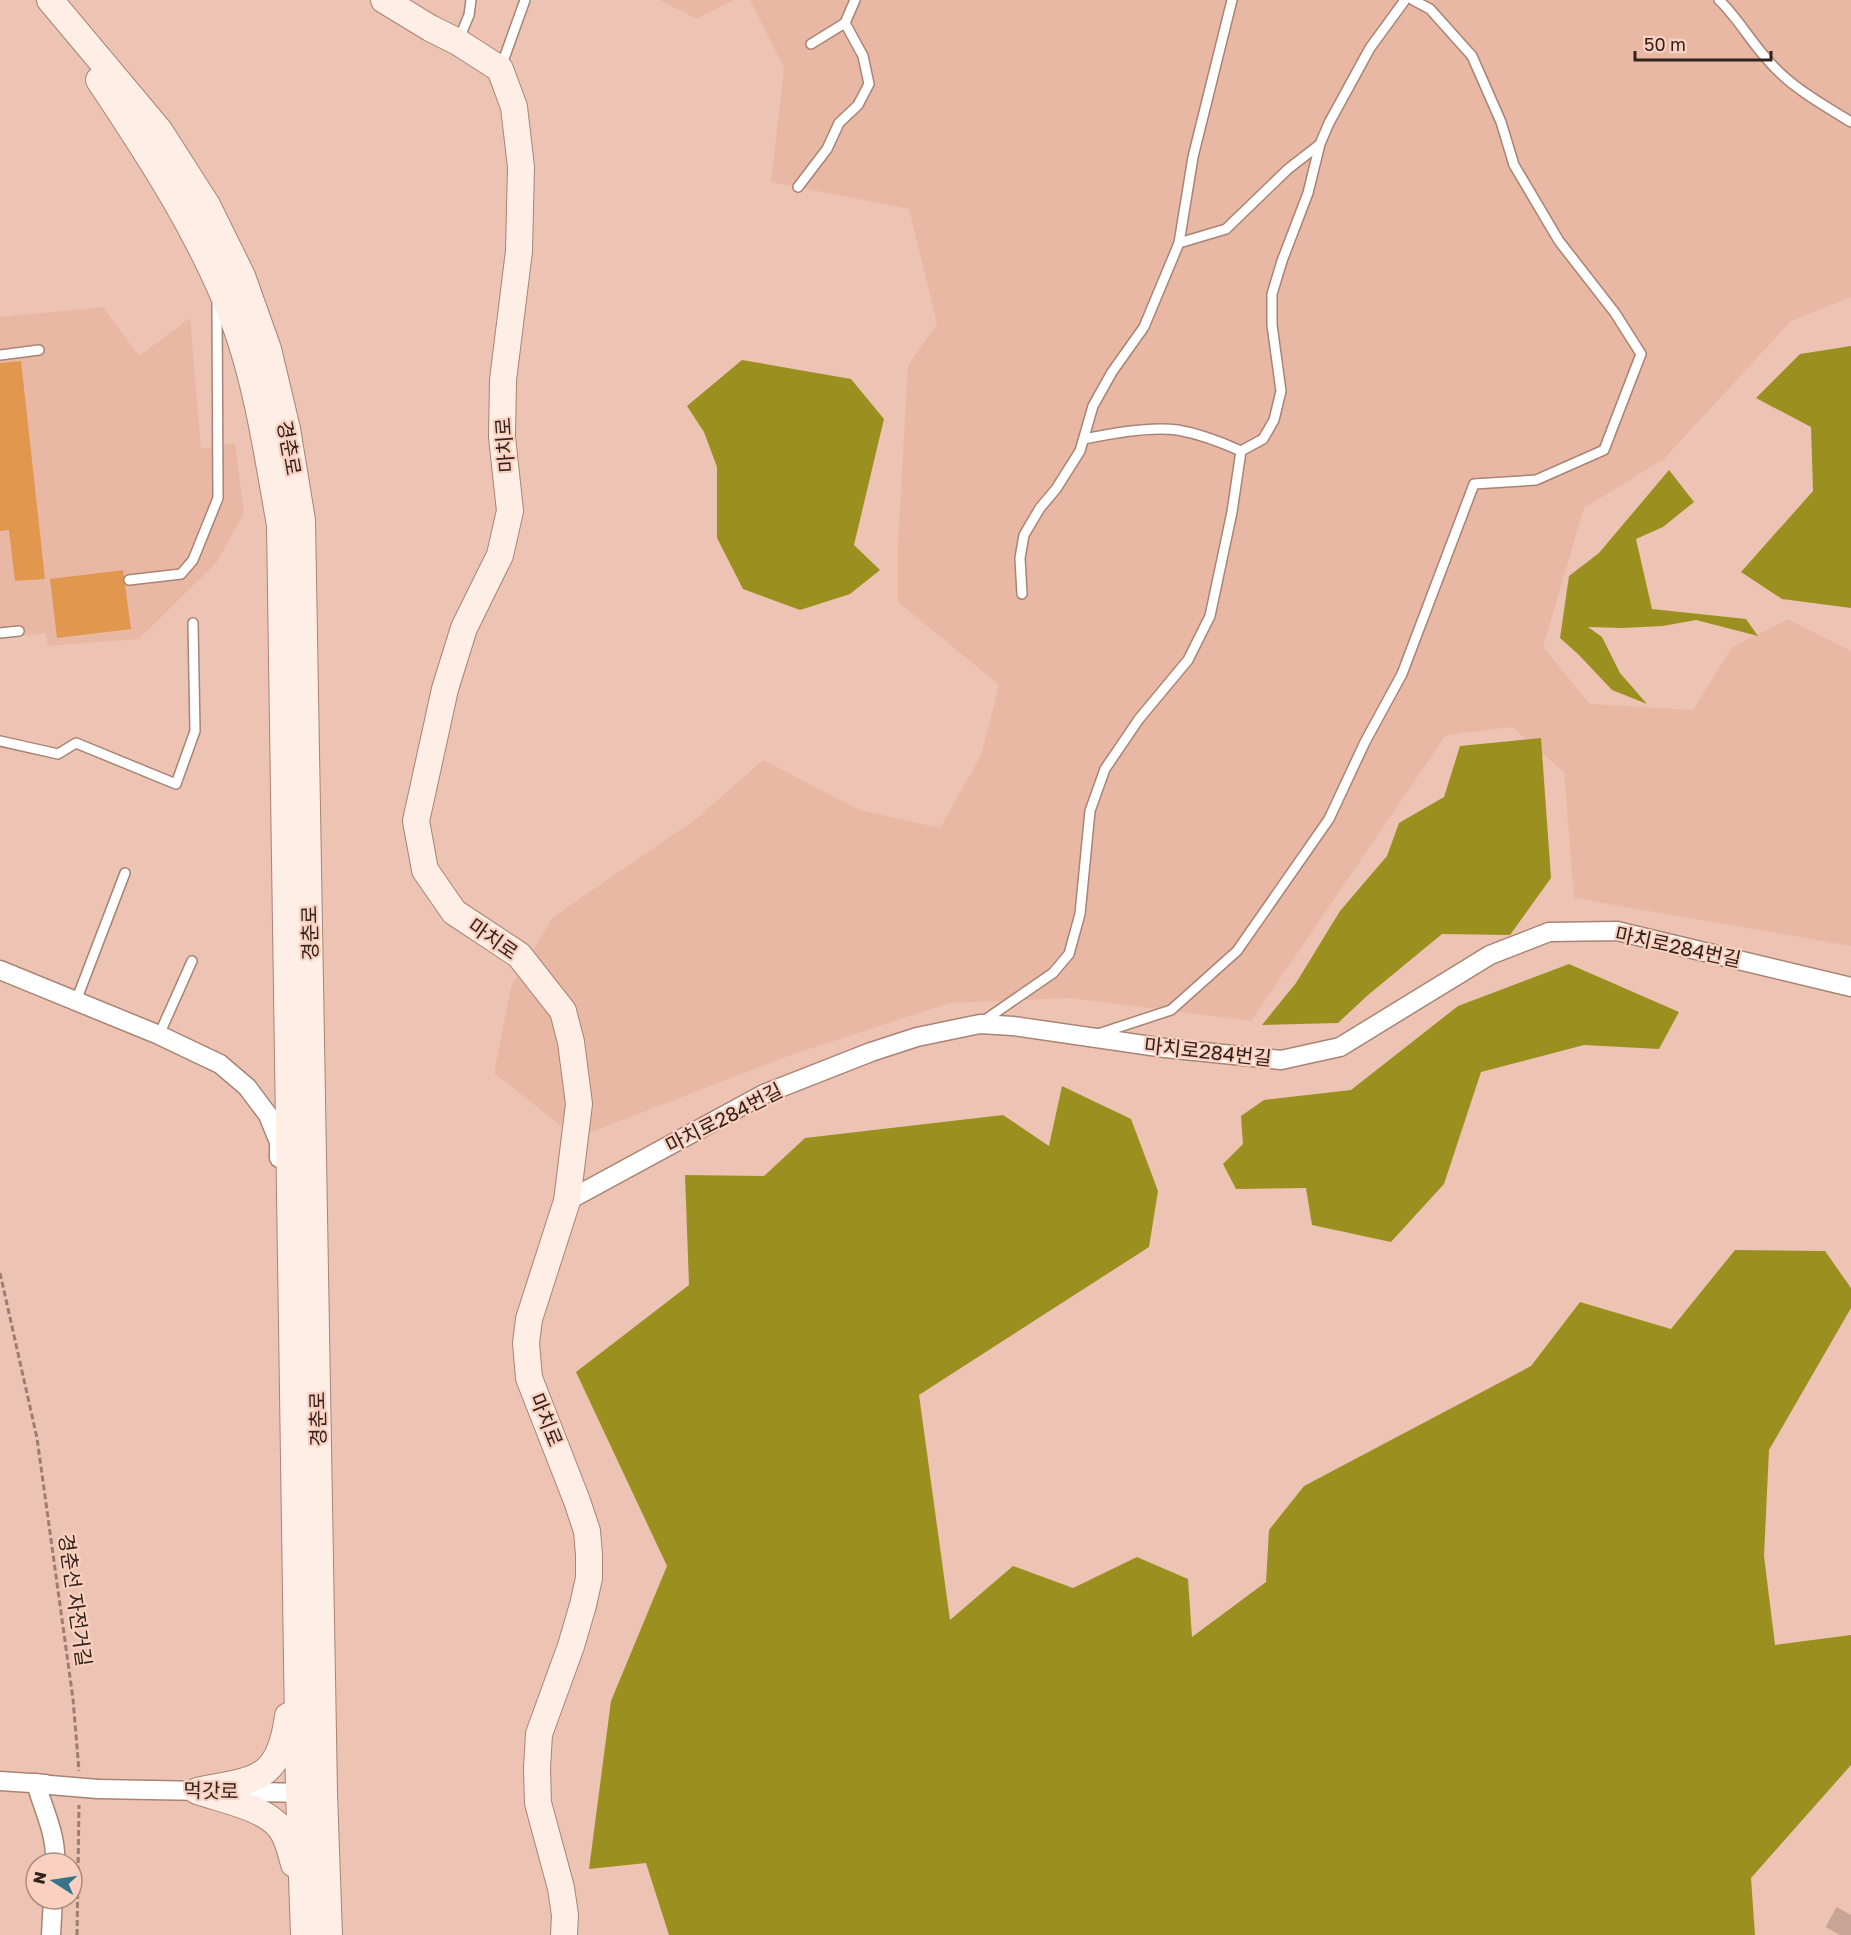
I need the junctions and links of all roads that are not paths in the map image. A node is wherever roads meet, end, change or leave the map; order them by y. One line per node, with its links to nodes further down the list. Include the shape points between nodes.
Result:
1 (48, 0): 20 (street, 경춘로, via 191,225); 45 (street, 경춘로, via 159,130 207,205 242,276 268,349 287,429 302,520)
2 (384, 0): 13 (street)
3 (471, 0): 13 (lane, via 470,15)
4 (525, 0): 15 (lane)
5 (855, 0): 12 (lane)
6 (1232, 0): 19 (lane, via 1193,157)
7 (1405, 0): 17 (lane, via 1370,48)
8 (1413, 0): 11 (lane)
9 (1436, 0): 11 (lane)
10 (1719, 0): 16 (lane, via 1766,59 1803,93)
11 (1430, 9): 38 (lane, via 1472,56 1501,122 1514,165 1559,242 1615,313 1641,354 1604,450 1536,480 1474,484 1402,674 1329,819 1237,951 1171,1010)
12 (845, 23): 14 (lane); 18 (lane, via 863,56 869,84)
13 (458, 42): 15 (street)
14 (811, 45)
15 (500, 69): 39 (street, 마치로, via 514,107 521,168 519,251 503,380 502,437 510,512 500,555 464,628 417,821 425,870 454,912 519,955 563,1011 579,1104)
16 (1851, 122)
17 (1320, 144): 19 (lane, via 1226,229); 24 (lane, via 1308,193 1272,294 1281,391 1274,420 1263,440)
18 (798, 187)
19 (1179, 243): 23 (lane, via 1144,327 1093,406)
20 (217, 284): 25 (lane, via 218,498 193,560 181,574); 40 (street, 경춘로, via 235,325 258,405 280,525)
21 (39, 351): 22 (lane)
22 (0, 355)
23 (1084, 440): 24 (lane, via 1116,431 1177,430); 26 (lane, via 1024,535 1020,558)
24 (1242, 451): 36 (lane, via 1210,616 1188,660 1139,719 1105,769 1090,811 1080,914 1069,954 1053,973)
25 (129, 580)
26 (1022, 594)
27 (193, 623): 30 (lane, via 195,730 176,784 76,743 58,754)
28 (20, 631): 29 (lane)
29 (0, 633)
30 (0, 741)
31 (125, 873): 35 (lane)
32 (192, 961): 37 (lane)
33 (0, 970): 35 (street)
34 (1851, 987): 38 (street, 마치로284번길, via 1617,931 1549,932 1490,955 1340,1047 1281,1060)
35 (76, 1001): 37 (street)
36 (980, 1024): 38 (street, 마치로284번길); 39 (street, 마치로284번길, via 870,1052 764,1094)
37 (159, 1035): 40 (street, via 220,1064 247,1087 268,1114 279,1142)
38 (1089, 1037)
39 (567, 1201): 52 (street, 마치로, via 529,1319 526,1343 529,1378 577,1501 587,1531 589,1555 583,1605 539,1734 537,1757 538,1803 561,1888)
40 (293, 1341): 41 (street, 경춘로)
41 (297, 1647): 44 (street, via 285,1739 276,1759 266,1772 250,1780); 45 (street, 경춘로)
42 (0, 1781): 43 (street)
43 (43, 1784): 44 (street, 먹갓로, bridge); 46 (street)
44 (197, 1791): 45 (street, 먹갓로); 47 (street, via 270,1817 289,1845)
45 (312, 1793): 47 (street, 경춘로); 51 (street, 경춘로)
46 (56, 1851)
47 (303, 1896): 50 (street, 경춘로)
48 (52, 1911): 49 (street)
49 (51, 1935)
50 (304, 1935)
51 (328, 1935)
52 (564, 1935)

